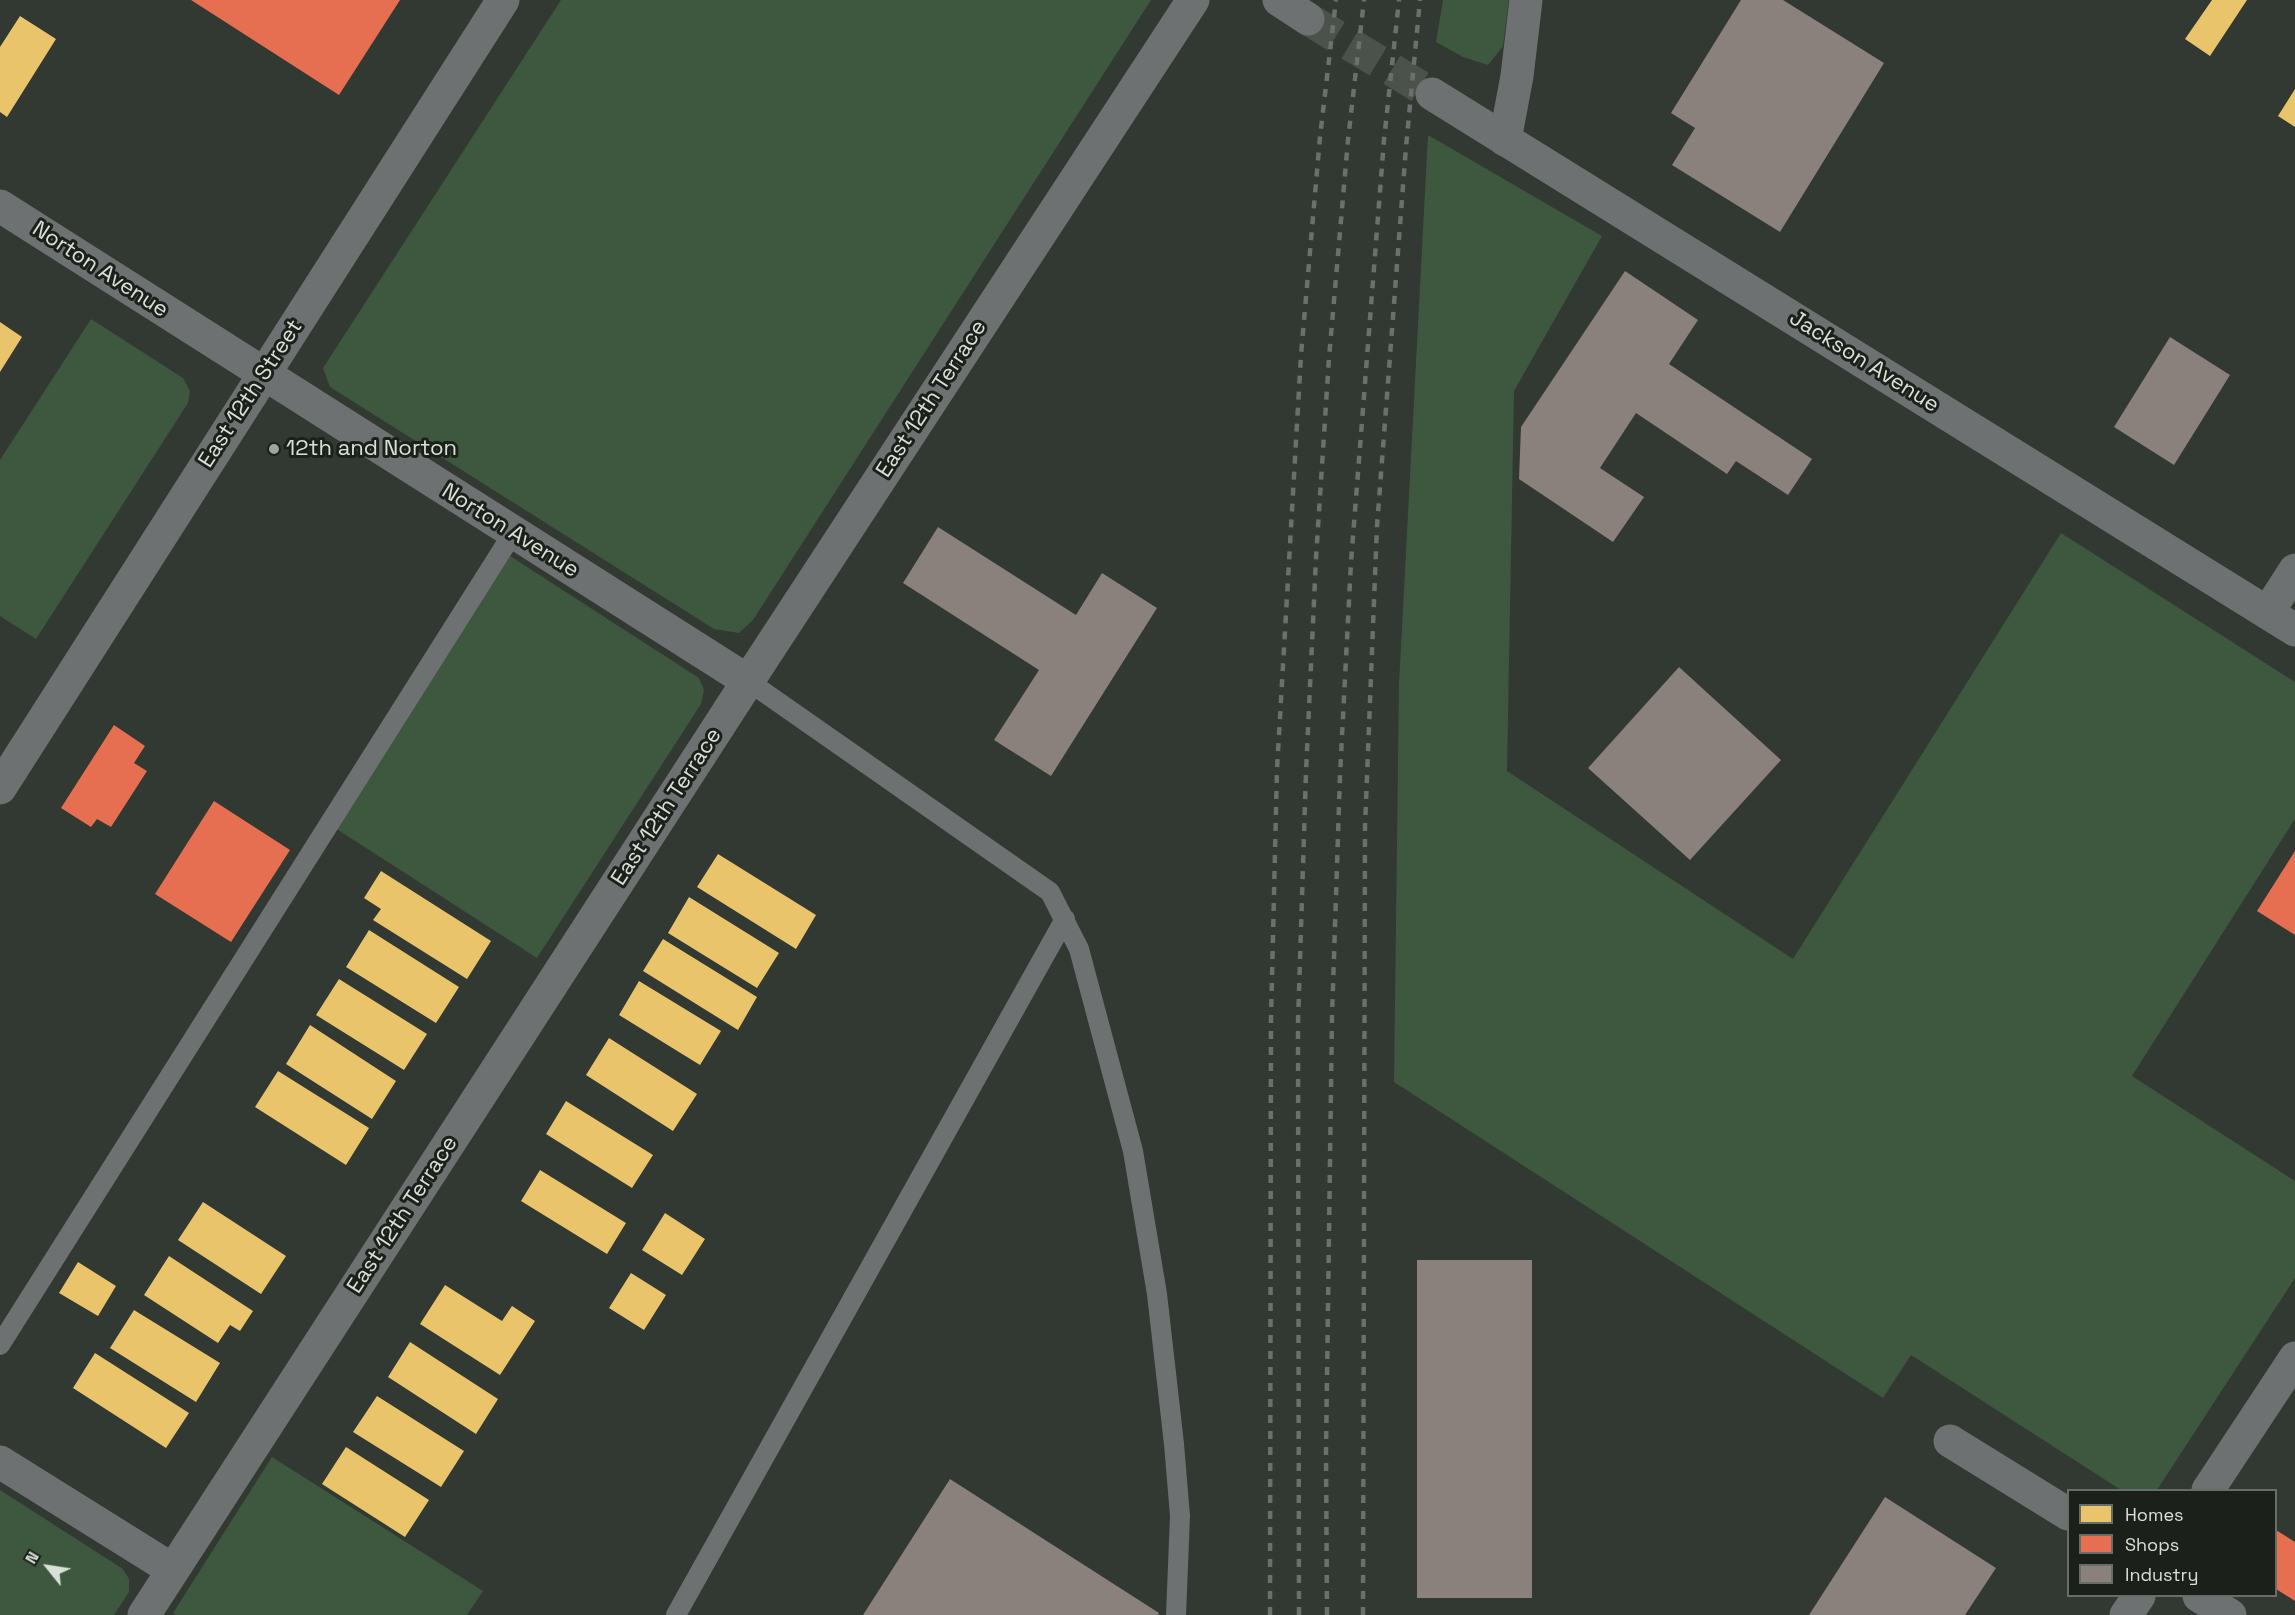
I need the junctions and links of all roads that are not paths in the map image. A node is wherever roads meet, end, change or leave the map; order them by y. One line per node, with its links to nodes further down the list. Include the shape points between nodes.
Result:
1 (503, 0): 9 (street, East 12th Street)
2 (1193, 0): 14 (street, East 12th Terrace)
3 (1279, 0): 5 (street)
4 (1526, 0): 7 (street)
5 (1308, 19)
6 (1432, 94): 7 (street, Jackson Avenue)
7 (1505, 140): 12 (street, Jackson Avenue)
8 (0, 206): 9 (street, Norton Avenue)
9 (264, 374): 10 (street, Norton Avenue); 15 (street, East 12th Street)
10 (513, 533): 14 (street, Norton Avenue); 17 (lane)
11 (2295, 570): 12 (street)
12 (2268, 612): 13 (street, Jackson Avenue)
13 (2295, 630)
14 (748, 681): 16 (lane, via 1050,892); 23 (street, East 12th Terrace)
15 (0, 788)
16 (1065, 919): 27 (lane); 28 (lane, via 1079,949 1133,1151 1157,1294 1180,1516)
17 (0, 1345)
18 (2295, 1358): 21 (street)
19 (1950, 1441): 22 (street)
20 (0, 1462): 23 (street)
21 (2209, 1489)
22 (2067, 1513)
23 (173, 1570): 26 (street, East 12th Terrace)
24 (2138, 1597): 29 (street)
25 (2201, 1597): 30 (street)
26 (144, 1615)
27 (676, 1615)
28 (1176, 1615)
29 (2126, 1615)
30 (2230, 1615)

